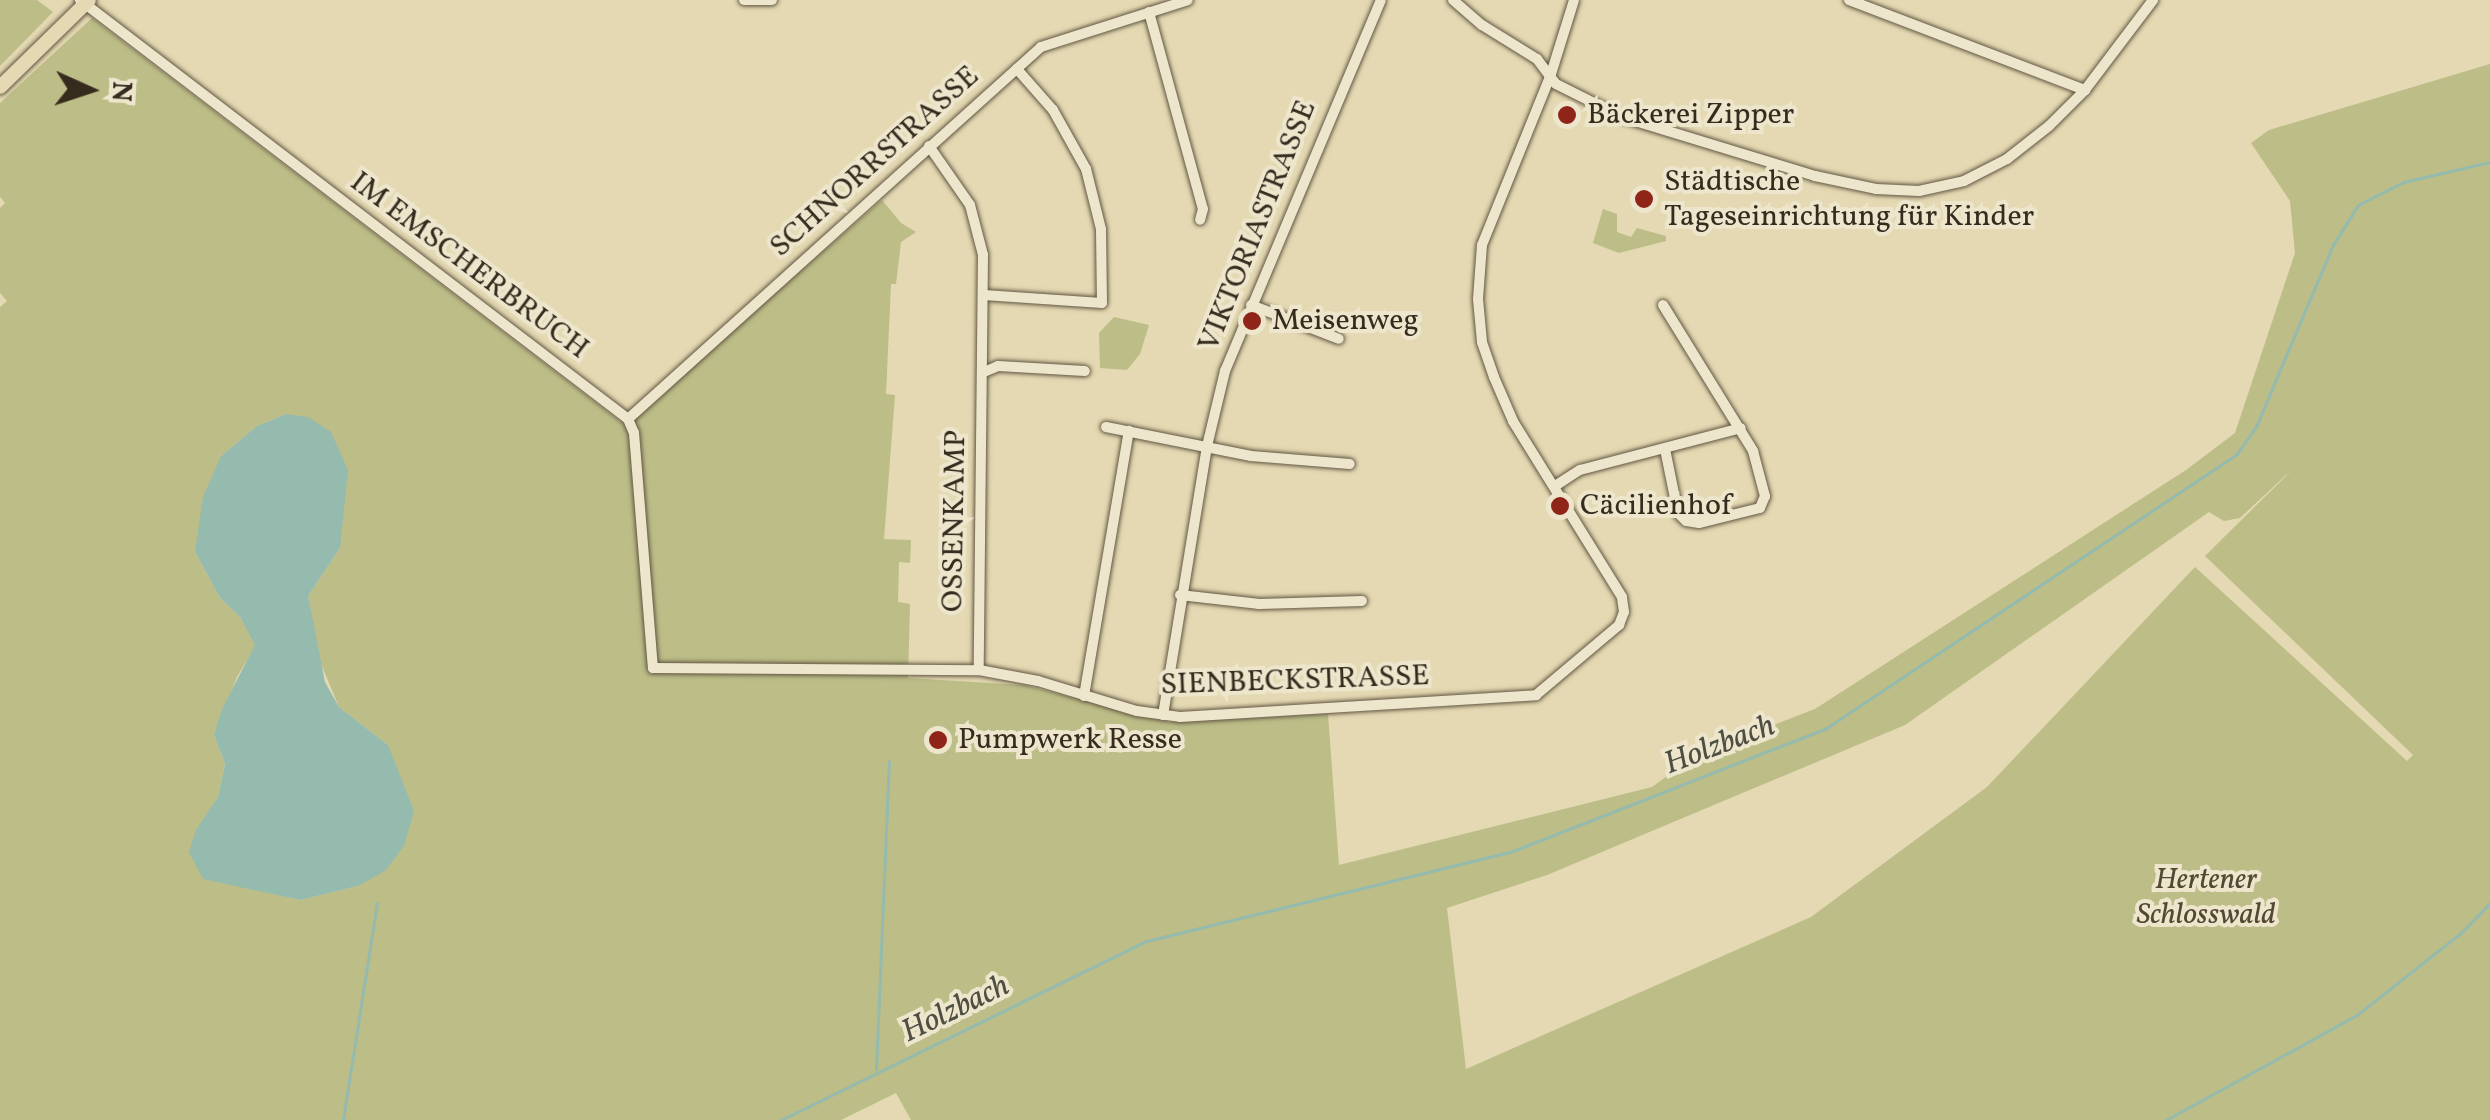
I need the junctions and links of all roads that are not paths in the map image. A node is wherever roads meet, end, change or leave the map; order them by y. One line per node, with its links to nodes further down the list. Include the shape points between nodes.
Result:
1 (744, 0): 2 (street)
2 (772, 0)
3 (1188, 0): 10 (street, SCHNORRSTRASSE)
4 (1381, 0): 19 (street, VIKTORIASTRASSE)
5 (1453, 0): 12 (street)
6 (1574, 0): 12 (street)
7 (1850, 0): 14 (street)
8 (2153, 0): 14 (street)
9 (85, 1): 13 (main road); 23 (street, IM EMSCHERBRUCH)
10 (1148, 12): 11 (street, SCHNORRSTRASSE, via 1055,40); 16 (street, via 1204,210)
11 (1017, 69): 15 (street, SCHNORRSTRASSE); 17 (street, via 1052,110 1086,169 1102,229 1102,303)
12 (1550, 74): 14 (street, via 1556,84 1622,117 1756,160 1876,189 1919,191 1964,181 2007,160); 30 (street, via 1482,246 1478,298 1494,378)
13 (0, 86)
14 (2086, 90)
15 (929, 146): 17 (street, OSSENKAMP, via 970,204 984,255); 23 (street, SCHNORRSTRASSE)
16 (1200, 220)
17 (984, 295): 22 (street, OSSENKAMP)
18 (1663, 304): 25 (street)
19 (1252, 305): 20 (street); 27 (street, VIKTORIASTRASSE, via 1225,371)
20 (1340, 338)
21 (1086, 371): 22 (street, via 998,366)
22 (984, 372): 33 (street, OSSENKAMP)
23 (628, 419): 33 (street, SIENBECKSTRASSE, via 653,668)
24 (1106, 427): 26 (street)
25 (1741, 428): 28 (street); 28 (street, via 1765,496 1750,512 1686,520 1678,512)
26 (1129, 431): 27 (street); 34 (street)
27 (1207, 446): 29 (street, via 1304,464); 31 (street, VIKTORIASTRASSE)
28 (1665, 450): 30 (street, via 1580,470)
29 (1350, 464)
30 (1555, 486): 35 (street, SIENBECKSTRASSE, via 1622,597 1624,612 1619,625 1536,694)
31 (1180, 594): 32 (street, via 1259,604); 35 (street, VIKTORIASTRASSE)
32 (1362, 602)
33 (979, 670): 34 (street, SIENBECKSTRASSE)
34 (1084, 696): 35 (street, SIENBECKSTRASSE)
35 (1163, 715)

